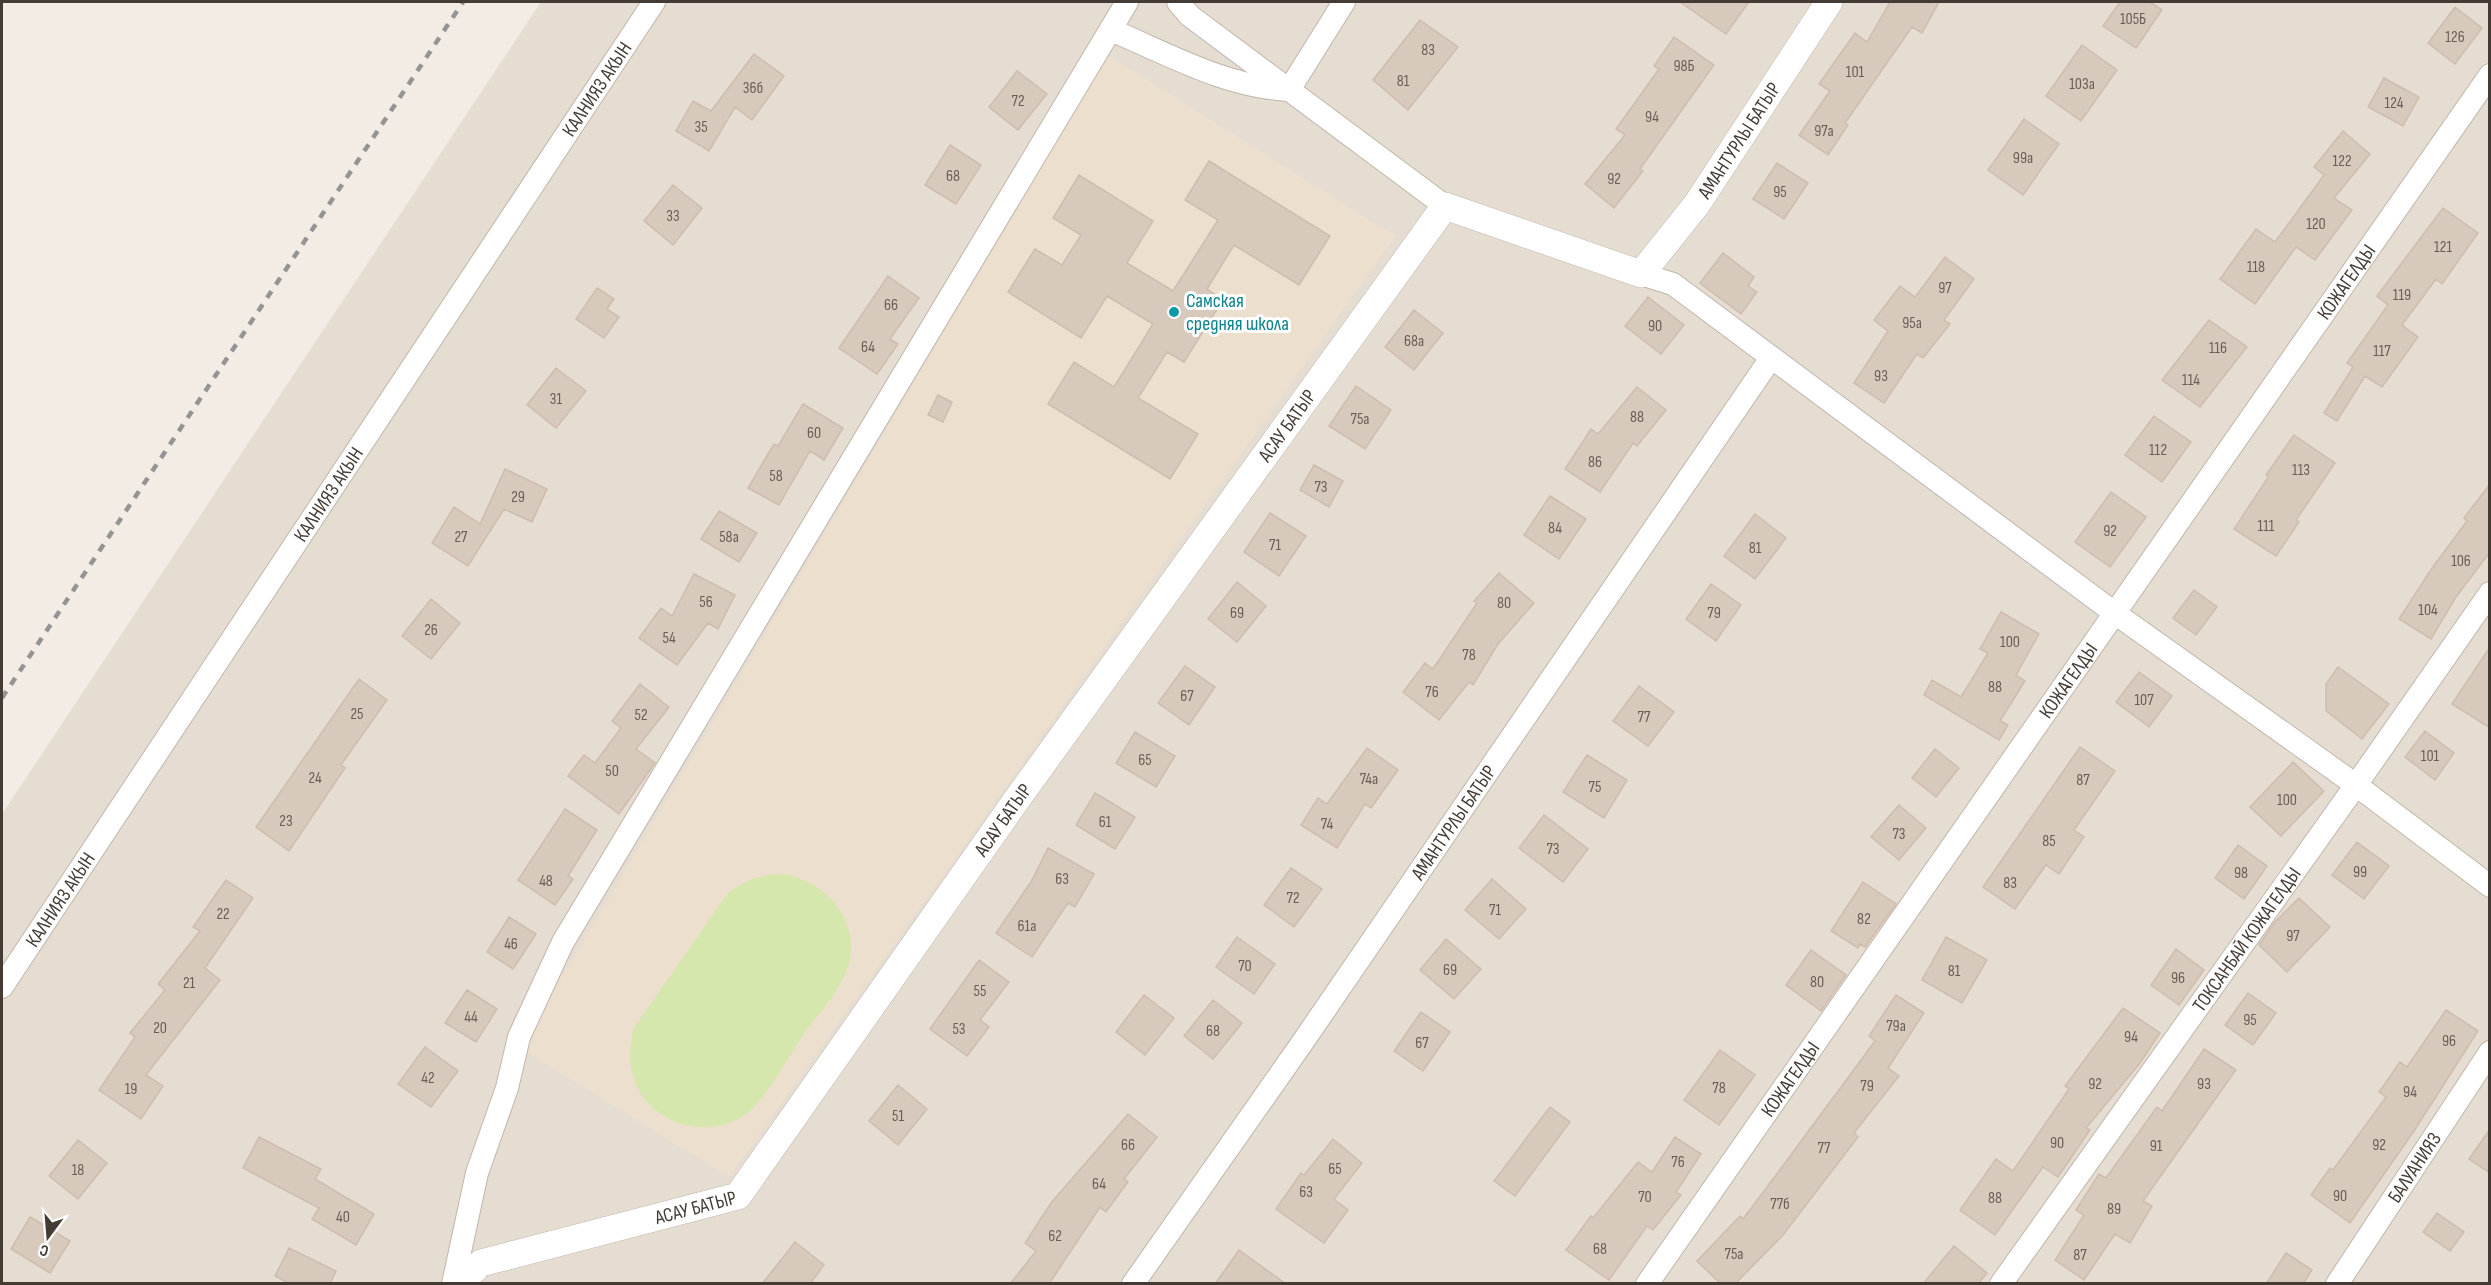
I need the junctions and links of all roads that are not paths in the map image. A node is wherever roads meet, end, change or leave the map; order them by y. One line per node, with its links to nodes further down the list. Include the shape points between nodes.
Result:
1 (654, 2): 16 (street, КАЛНИЯЗ АКЫН)
2 (1127, 2): 6 (street)
3 (1178, 2): 8 (street, via 1190,16)
4 (1344, 2): 8 (street)
5 (1829, 2): 10 (street, АМАНТУРЛЫ БАТЫР, via 1697,204)
6 (1111, 30): 8 (street, via 1224,78 1265,89); 18 (street, via 559,951 519,1036 507,1088 477,1173)
7 (2490, 75): 13 (street, КОЖАГЕЛДЫ)
8 (1289, 90): 9 (street)
9 (1445, 206): 10 (street); 19 (street, АСАУ БАТЫР, via 1015,802 738,1196 481,1263)
10 (1641, 274): 11 (street, via 1673,284)
11 (1771, 358): 13 (street); 20 (street, АМАНТУРЛЫ БАТЫР)
12 (2490, 593): 14 (street, ТОКСАНБАЙ КОЖАГЕЛДЫ)
13 (2116, 614): 14 (street); 21 (street, КОЖАГЕЛДЫ)
14 (2356, 785): 15 (street); 22 (street, ТОКСАНБАЙ КОЖАГЕЛДЫ)
15 (2490, 886)
16 (2, 987)
17 (2490, 1052): 23 (street, БАЛУАНИЯЗ)
18 (453, 1284)
19 (459, 1284)
20 (1133, 1284)
21 (1647, 1284)
22 (2001, 1284)
23 (2337, 1284)

